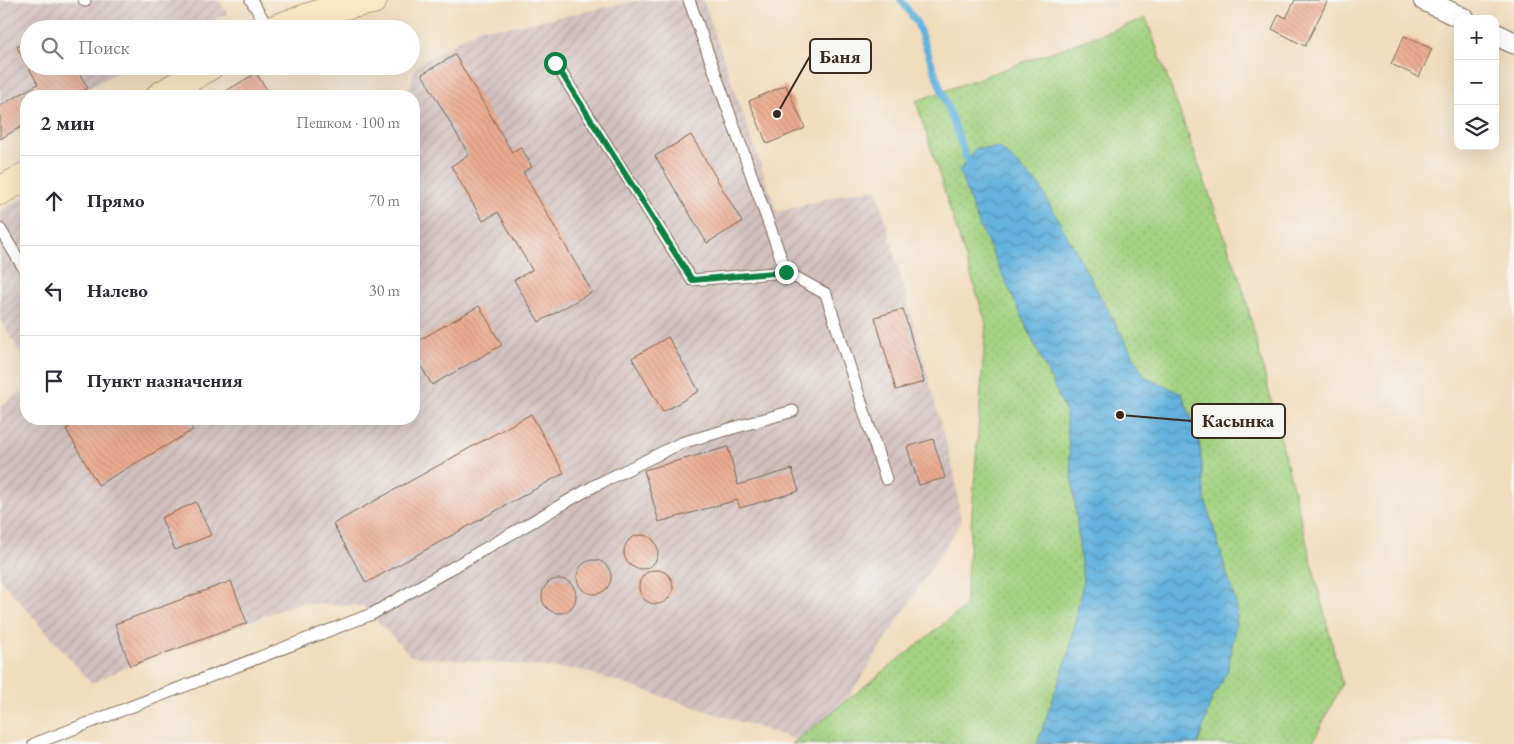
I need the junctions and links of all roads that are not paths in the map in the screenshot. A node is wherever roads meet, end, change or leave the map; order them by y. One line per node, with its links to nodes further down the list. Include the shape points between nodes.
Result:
1 (251, 0): 6 (lane)
2 (373, 0): 7 (street, via 341,6)
3 (689, 0): 17 (lane)
4 (1424, 0): 5 (street)
5 (1456, 15)
6 (264, 20)
7 (300, 20)
8 (1499, 36): 9 (street)
9 (1514, 43)
10 (555, 63): 17 (lane, via 692,280)
11 (195, 75): 12 (street)
12 (170, 90)
13 (20, 180): 14 (street)
14 (0, 192)
15 (0, 228): 16 (lane)
16 (20, 262)
17 (786, 272): 19 (lane, via 826,294)
18 (793, 411): 20 (lane, via 681,443 594,486 372,614)
19 (886, 479)
20 (34, 744)

